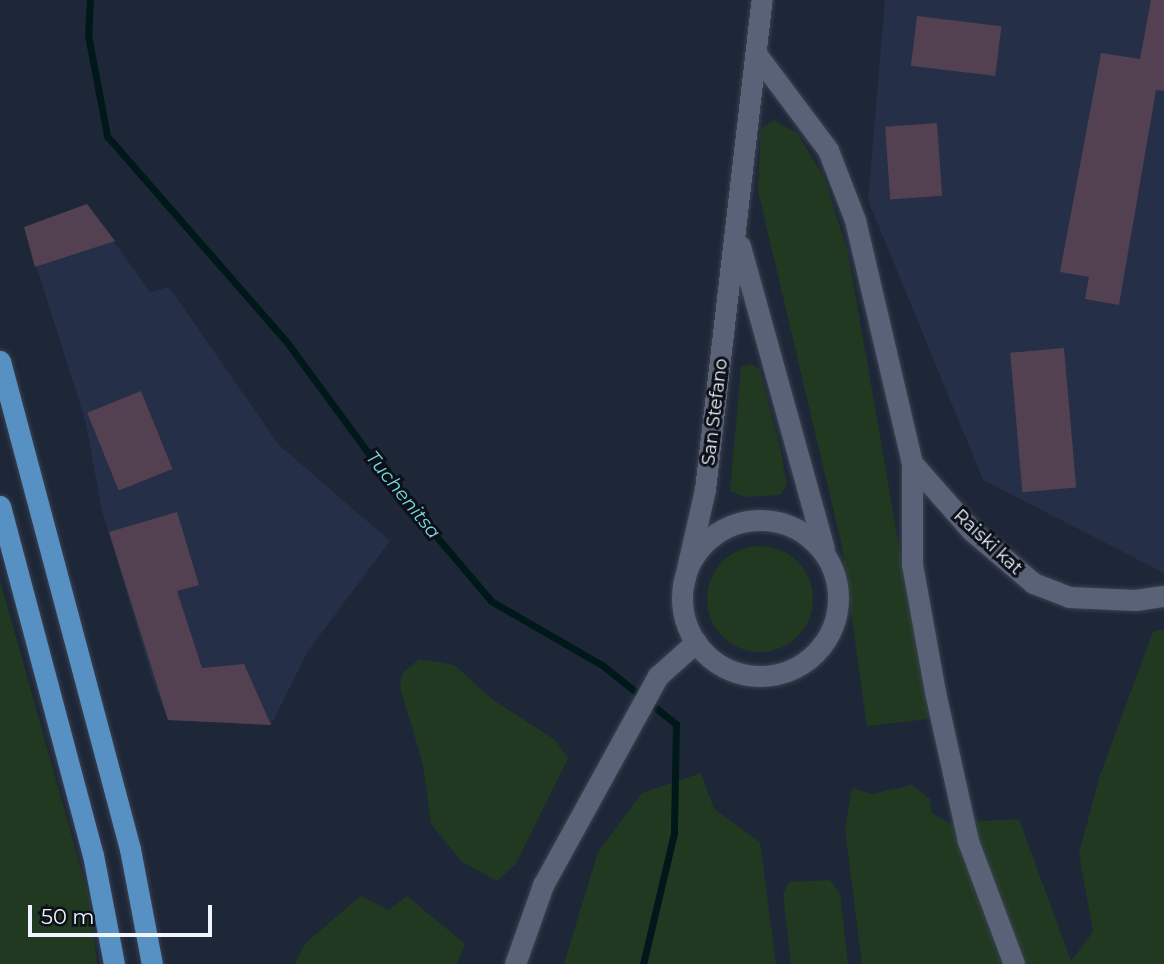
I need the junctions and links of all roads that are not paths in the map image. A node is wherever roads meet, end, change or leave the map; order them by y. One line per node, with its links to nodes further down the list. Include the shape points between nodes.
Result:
1 (762, 0): 2 (street, San Stefano)
2 (757, 55): 3 (street, San Stefano); 5 (street, via 828,150 844,185)
3 (738, 237): 7 (street, San Stefano); 8 (street, San Stefano, via 705,489)
4 (0, 361): 12 (main road, via 130,849)
5 (912, 463): 9 (street, Raiski kat, via 972,531 1033,583 1069,597 1135,600); 14 (street, via 912,564 935,692 968,841)
6 (0, 506): 11 (main road, via 93,855)
7 (825, 554): 8 (street, via 789,525 743,522 703,544); 10 (street, via 839,594 836,615 829,635 799,665 780,673 738,673 719,664)
8 (683, 586): 10 (street, via 684,615)
9 (1164, 596)
10 (696, 642): 13 (street, via 653,685 543,885)
11 (114, 964)
12 (152, 964)
13 (515, 964)
14 (1014, 964)

